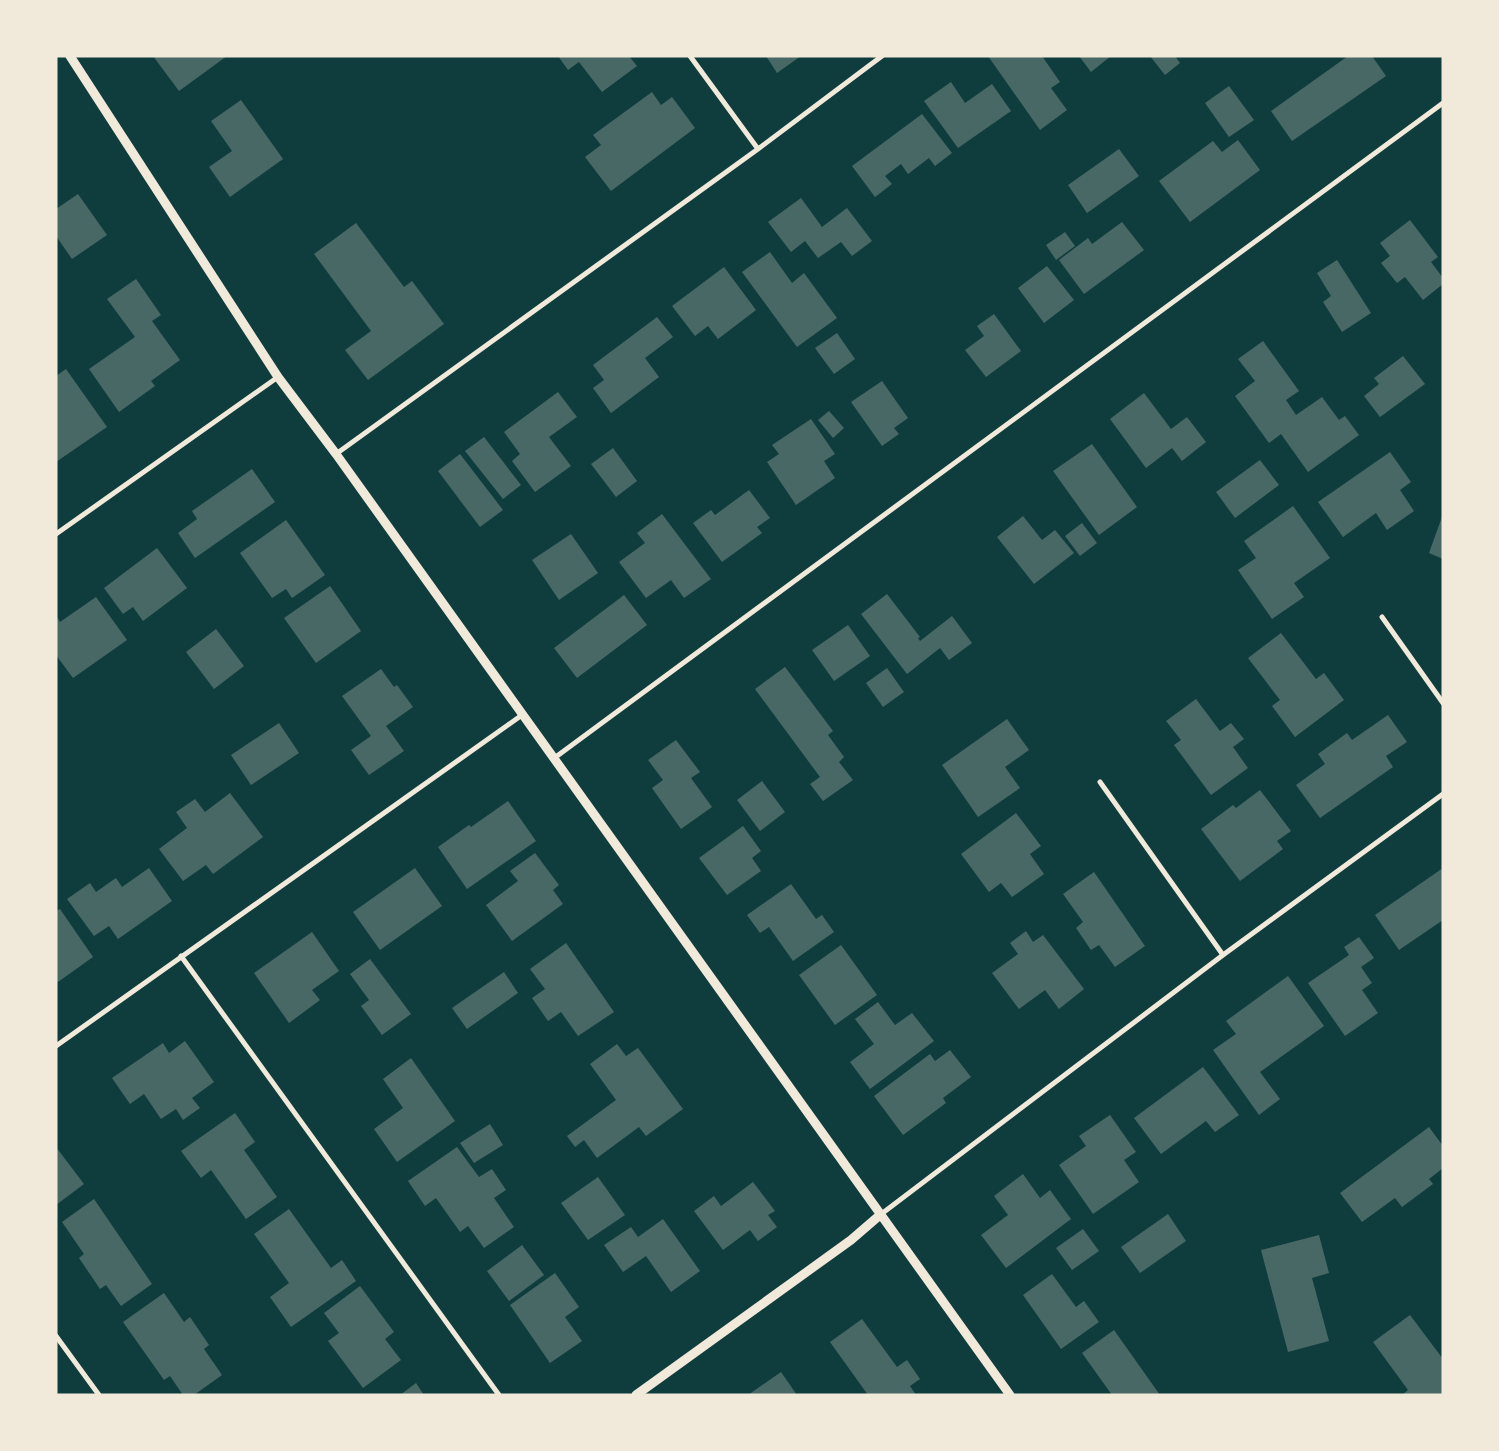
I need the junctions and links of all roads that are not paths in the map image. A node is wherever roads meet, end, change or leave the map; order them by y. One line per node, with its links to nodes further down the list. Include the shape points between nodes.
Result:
1 (70, 56): 6 (street)
2 (690, 56): 5 (street)
3 (882, 56): 5 (street)
4 (1443, 103): 12 (street)
5 (758, 149): 7 (street)
6 (278, 377): 7 (street); 8 (street)
7 (336, 454): 11 (street)
8 (56, 534)
9 (1382, 617): 10 (street)
10 (1443, 703)
11 (522, 716): 12 (street); 16 (street)
12 (553, 759): 18 (street)
13 (1100, 782): 15 (street)
14 (1443, 794): 15 (street)
15 (1223, 955): 18 (street)
16 (181, 956): 17 (street); 21 (street)
17 (56, 1046)
18 (880, 1215): 22 (street, via 851,1240); 23 (street)
19 (56, 1336): 20 (street)
20 (99, 1395)
21 (499, 1395)
22 (636, 1395)
23 (1010, 1395)

